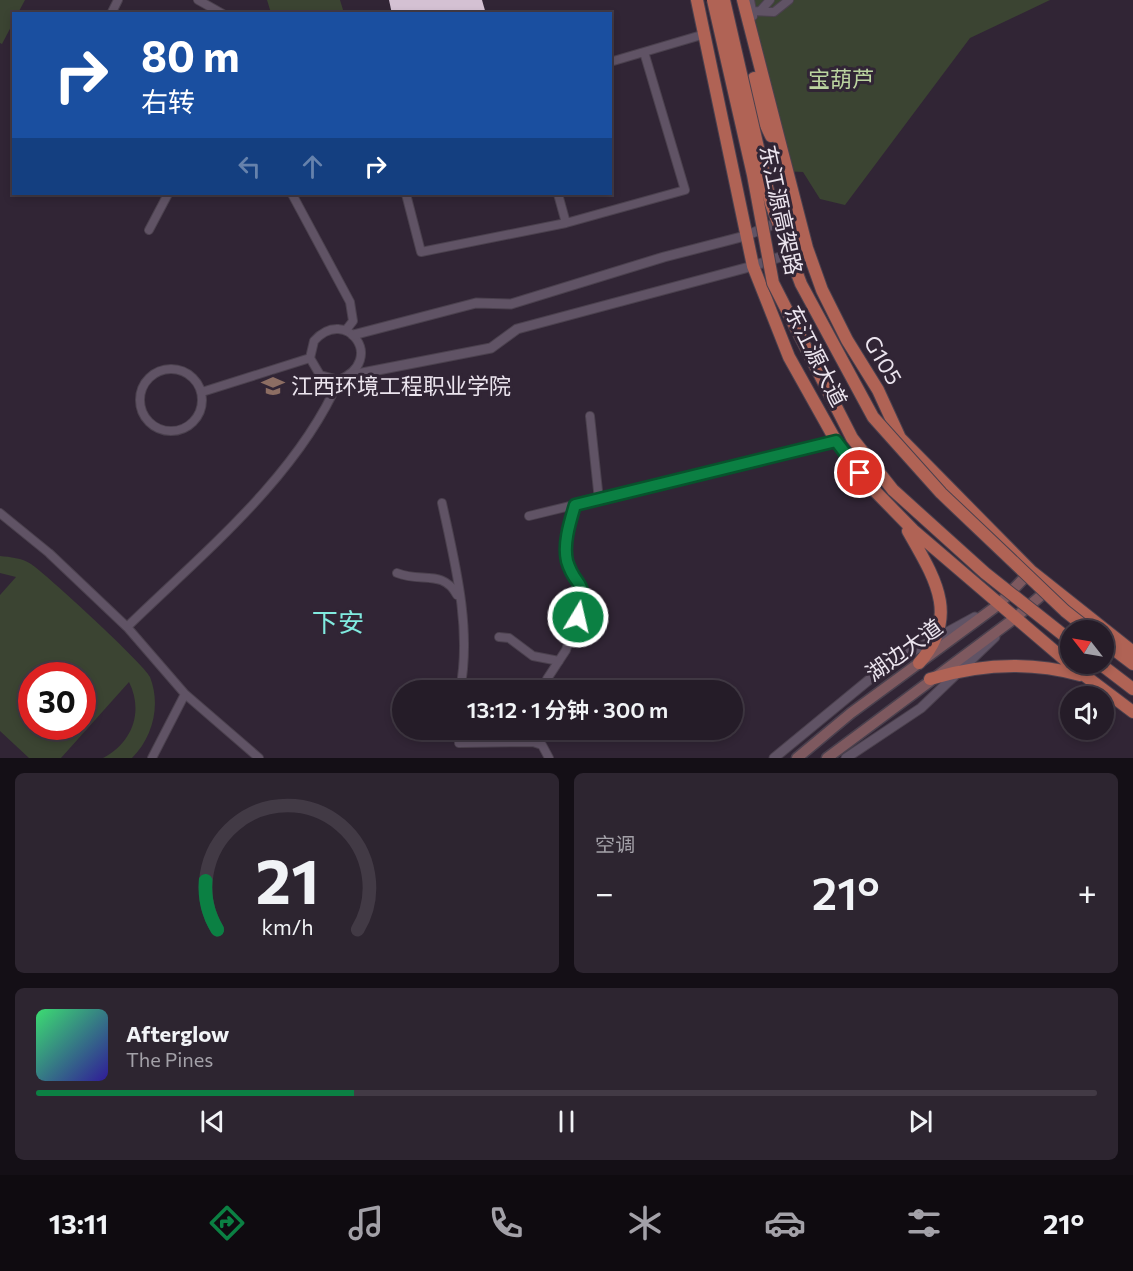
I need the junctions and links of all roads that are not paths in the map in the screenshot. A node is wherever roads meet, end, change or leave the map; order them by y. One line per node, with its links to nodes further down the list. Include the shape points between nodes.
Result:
1 (198, 0): 13 (street)
2 (697, 0): 14 (highway, 东江源大道)
3 (704, 0): 23 (highway, via 731,122)
4 (712, 0): 51 (highway, 东江源高架路, bridge, via 753,175 772,283 852,438 893,490)
5 (724, 0): 49 (highway, 东江源高架路, bridge, via 771,204 801,284 873,417 941,493)
6 (736, 0): 18 (highway, via 764,121)
7 (743, 0): 18 (highway, G105 / G105)
8 (750, 0): 12 (street)
9 (770, 0): 11 (street)
10 (789, 0): 11 (street, via 774,12)
11 (761, 10): 12 (street)
12 (751, 11): 17 (street)
13 (219, 12)
14 (705, 34): 15 (street); 23 (highway, 东江源大道)
15 (644, 52): 16 (street); 25 (street, via 685,190)
16 (612, 61)
17 (781, 139)
18 (782, 159): 24 (highway, G105 / G105)
19 (167, 195): 26 (street)
20 (293, 195): 30 (street, via 350,302)
21 (406, 195): 25 (street, via 422,252)
22 (558, 195): 25 (street)
23 (738, 202): 27 (highway, 东江源大道)
24 (796, 215): 27 (street); 28 (highway, G105 / G105)
25 (566, 223)
26 (148, 230)
27 (745, 236): 29 (highway, 东江源大道); 30 (street, via 511,304 476,303)
28 (807, 248): 29 (street); 43 (highway, G105 / G105, via 822,290 900,438)
29 (753, 266): 32 (street, via 517,329 490,348); 36 (highway, 东江源大道, via 789,357)
30 (350, 332): 31 (street, via 337,328 320,334); 32 (street, via 361,347 361,362)
31 (310, 358): 33 (street, via 320,375); 34 (street)
32 (352, 375): 33 (street)
33 (339, 380): 50 (street, via 325,413 258,499)
34 (202, 393): 34 (street, via 196,420 176,432 154,427 141,409 143,386 160,371 183,371 197,382)
35 (590, 416): 37 (street)
36 (836, 441): 37 (street); 42 (highway, 东江源大道)
37 (599, 500): 39 (street)
38 (442, 503): 46 (street)
39 (575, 505): 41 (street); 56 (street, via 567,559 584,597)
40 (0, 513): 50 (street)
41 (529, 516)
42 (901, 520): 47 (highway, 东江源大道); 53 (highway, via 939,592 941,621)
43 (1031, 571): 45 (highway, G105 / G105); 47 (main road, 湖边大道)
44 (397, 573): 46 (street, via 419,579 443,579 452,584)
45 (1051, 587): 48 (main road, 湖边大道); 55 (highway, G105 / G105)
46 (460, 599): 63 (street, via 464,651)
47 (998, 605): 48 (highway, 东江源大道); 53 (street); 57 (main road, 湖边大道)
48 (1015, 618): 59 (street); 61 (highway, 东江源大道); 62 (main road, 湖边大道)
49 (1076, 620)
50 (127, 627): 66 (street)
51 (1060, 632)
52 (499, 637): 56 (street, via 509,638 533,656)
53 (935, 639): 57 (highway); 73 (street, via 887,665)
54 (1114, 650): 58 (highway)
55 (1133, 652)
56 (559, 661): 64 (street)
57 (919, 663): 74 (main road, 湖边大道)
58 (1133, 664)
59 (960, 671): 61 (highway, via 1017,666); 62 (highway); 76 (street, via 921,708)
60 (1113, 674): 65 (highway)
61 (1086, 677): 67 (highway, 东江源大道)
62 (930, 679): 75 (main road, 湖边大道)
63 (461, 680)
64 (547, 680)
65 (1133, 690)
66 (185, 694): 70 (street); 71 (street)
67 (1133, 712)
68 (459, 740): 69 (street, via 459,743)
69 (533, 742): 72 (street, via 542,745)
70 (152, 758)
71 (259, 758)
72 (549, 758)
73 (774, 758)
74 (797, 758)
75 (827, 758)
76 (846, 758)

